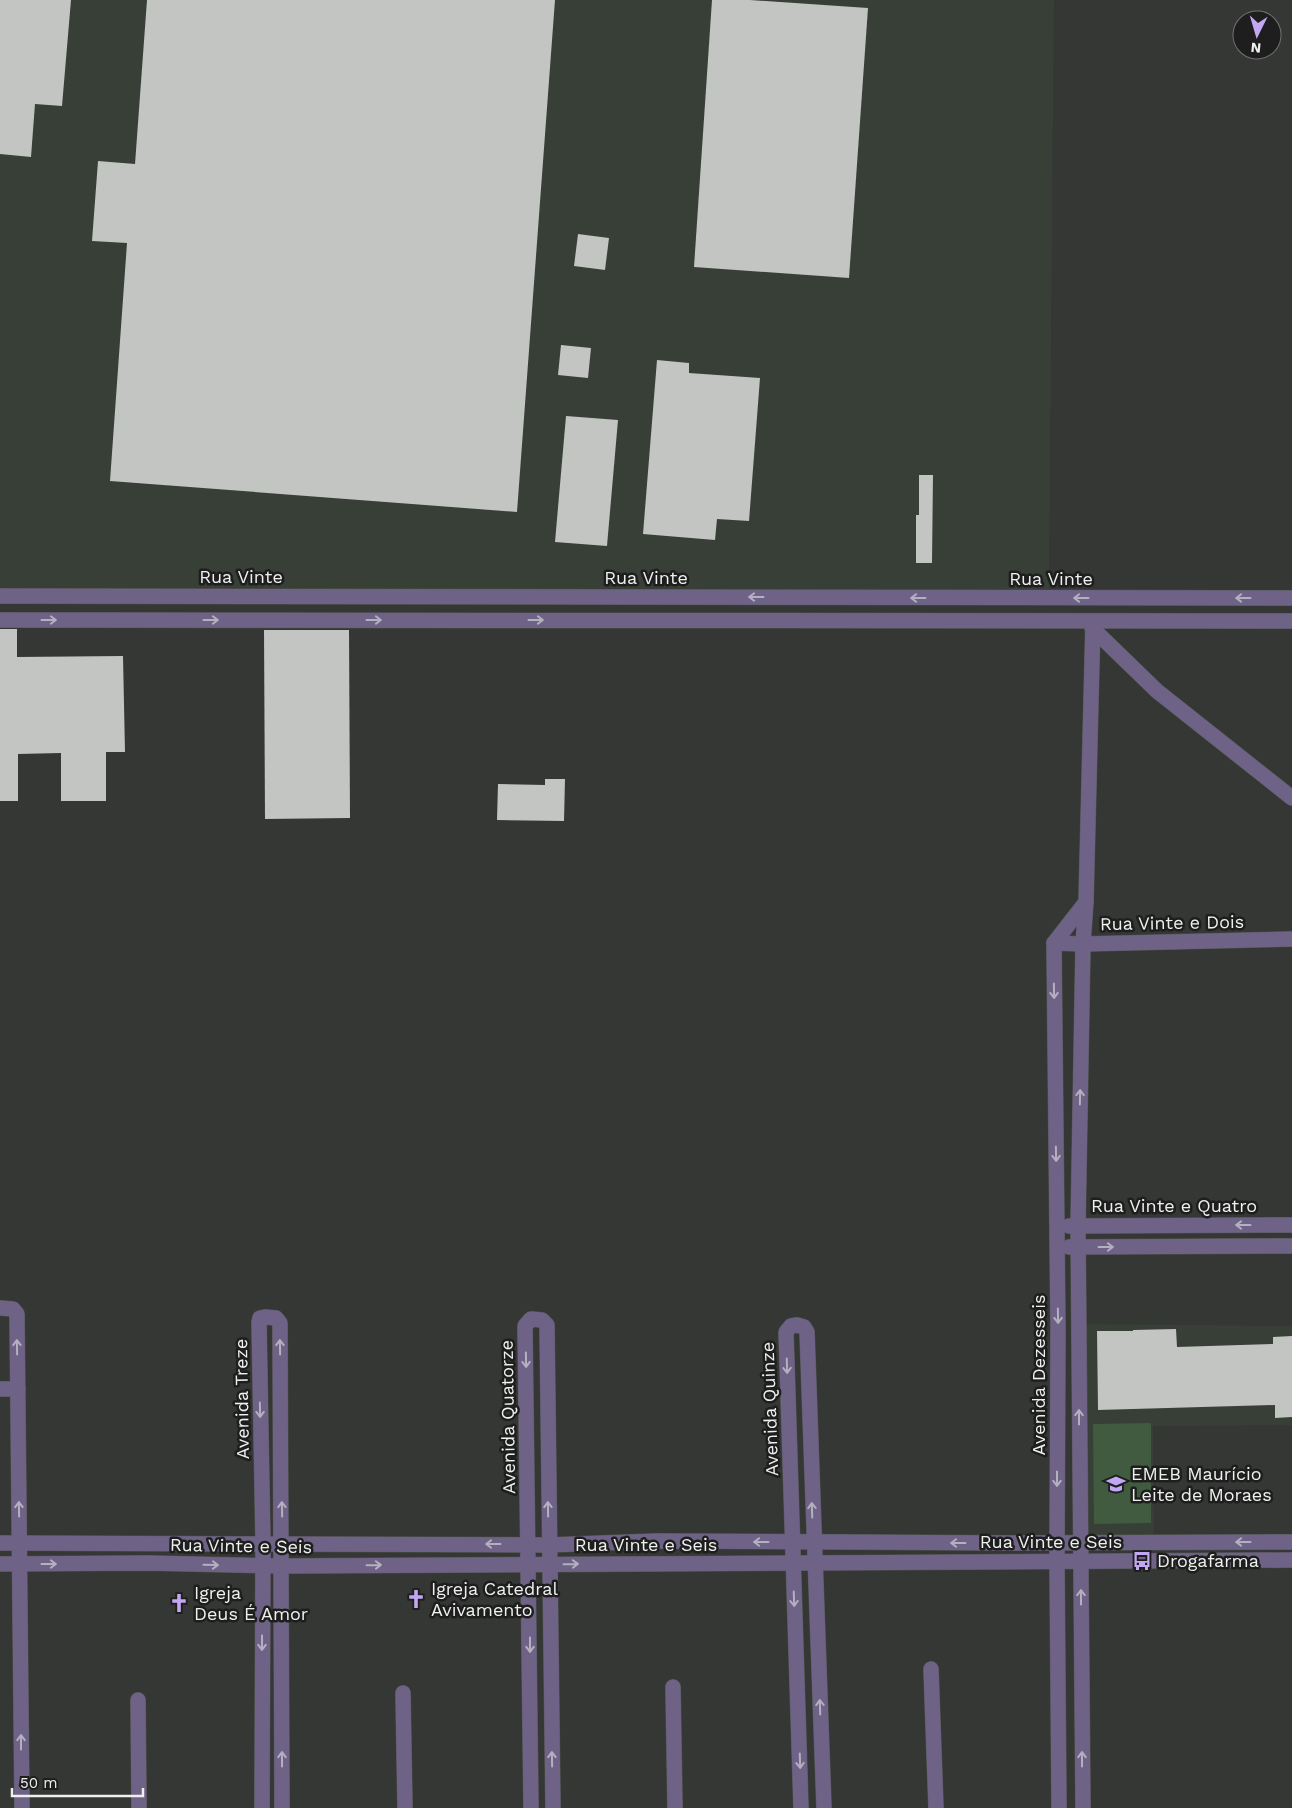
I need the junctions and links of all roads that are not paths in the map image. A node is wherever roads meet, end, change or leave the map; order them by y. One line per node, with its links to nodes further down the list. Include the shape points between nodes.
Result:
1 (0, 596): 2 (street, Rua Vinte, one-way to 1)
2 (1292, 598)
3 (0, 620): 5 (street, one-way to 5)
4 (1292, 621): 5 (street)
5 (1092, 624): 6 (street, via 1157,691); 7 (street)
6 (1292, 798)
7 (1086, 902): 9 (street); 10 (street)
8 (1292, 939): 10 (street, Rua Vinte e Dois)
9 (1054, 943): 10 (street, Rua Vinte e Dois); 12 (street, Avenida Dezesseis, one-way to 12)
10 (1083, 944): 13 (street, one-way to 10)
11 (1292, 1225): 13 (street, Rua Vinte e Quatro, one-way to 13)
12 (1057, 1226): 13 (street, Rua Vinte e Quatro); 15 (street, Avenida Dezesseis)
13 (1078, 1226): 16 (street)
14 (1292, 1246): 16 (street, one-way to 14)
15 (1057, 1247): 16 (street); 29 (street, Avenida Dezesseis, one-way to 29)
16 (1078, 1247): 30 (street, one-way to 16)
17 (0, 1308): 19 (street, one-way to 17, via 17,1314 13,1309)
18 (0, 1389): 19 (street)
19 (18, 1389): 22 (street, one-way to 19)
20 (548, 1448): 21 (street); 21 (street, Avenida Quatorze, one-way to 21, via 546,1325 542,1320 531,1319 525,1326); 33 (street, Avenida Quatorze, one-way to 20)
21 (527, 1449): 32 (street, Avenida Quatorze)
22 (19, 1542): 26 (street, Rua Vinte e Seis); 27 (street, Rua Vinte e Seis); 40 (street)
23 (793, 1542): 24 (street, Rua Vinte e Seis); 24 (street, Avenida Quinze, one-way to 23, via 807,1332 798,1325 791,1326 786,1332); 33 (street, Rua Vinte e Seis, one-way to 33, via 656,1541); 37 (street, Avenida Quinze)
24 (813, 1542): 29 (street, Rua Vinte e Seis, one-way to 24); 38 (street, Avenida Quinze)
25 (1292, 1542): 30 (street, Rua Vinte e Seis, one-way to 30)
26 (0, 1543)
27 (81, 1543): 28 (street, Rua Vinte e Seis); 41 (street)
28 (263, 1543): 31 (street, Rua Vinte e Seis); 31 (street, Avenida Treze, one-way to 28, via 280,1323 276,1318 265,1317 259,1322); 44 (street, Avenida Treze)
29 (1057, 1543): 30 (street, Rua Vinte e Seis); 35 (street, Avenida Dezesseis)
30 (1080, 1543): 36 (street)
31 (282, 1544): 32 (street, Rua Vinte e Seis, one-way to 31); 45 (street, Avenida Treze)
32 (528, 1544): 33 (street, Rua Vinte e Seis); 42 (street, Avenida Quatorze)
33 (549, 1545): 43 (street, Avenida Quatorze)
34 (1292, 1560): 36 (street, Rua Vinte e Seis)
35 (1057, 1561): 36 (street, Rua Vinte e Seis); 38 (street, Rua Vinte e Seis); 61 (street, Avenida Dezesseis)
36 (1080, 1561): 62 (street, one-way to 36)
37 (792, 1562): 38 (street, Rua Vinte e Seis); 43 (street, Rua Vinte e Seis, one-way to 37); 58 (street, Avenida Quinze, one-way to 58)
38 (815, 1562): 59 (street, Avenida Quinze, one-way to 38)
39 (0, 1564): 40 (street, Rua Vinte e Seis)
40 (20, 1564): 41 (street, Rua Vinte e Seis, one-way to 41); 50 (street, one-way to 40)
41 (80, 1564): 44 (street, Rua Vinte e Seis, one-way to 44)
42 (529, 1564): 43 (street, Rua Vinte e Seis); 45 (street, Rua Vinte e Seis, one-way to 42); 55 (street, Avenida Quatorze, one-way to 55)
43 (550, 1564): 56 (street, Avenida Quatorze, one-way to 43)
44 (262, 1566): 45 (street, Rua Vinte e Seis); 52 (street, Avenida Treze, one-way to 52)
45 (282, 1566): 53 (street, Avenida Treze, one-way to 45)
46 (931, 1669): 60 (street)
47 (673, 1687): 57 (street)
48 (403, 1693): 54 (street)
49 (138, 1700): 51 (street)
50 (22, 1808)
51 (139, 1808)
52 (262, 1808)
53 (282, 1808)
54 (405, 1808)
55 (531, 1808)
56 (553, 1808)
57 (675, 1808)
58 (801, 1808)
59 (824, 1808)
60 (936, 1808)
61 (1059, 1808)
62 (1082, 1808)

